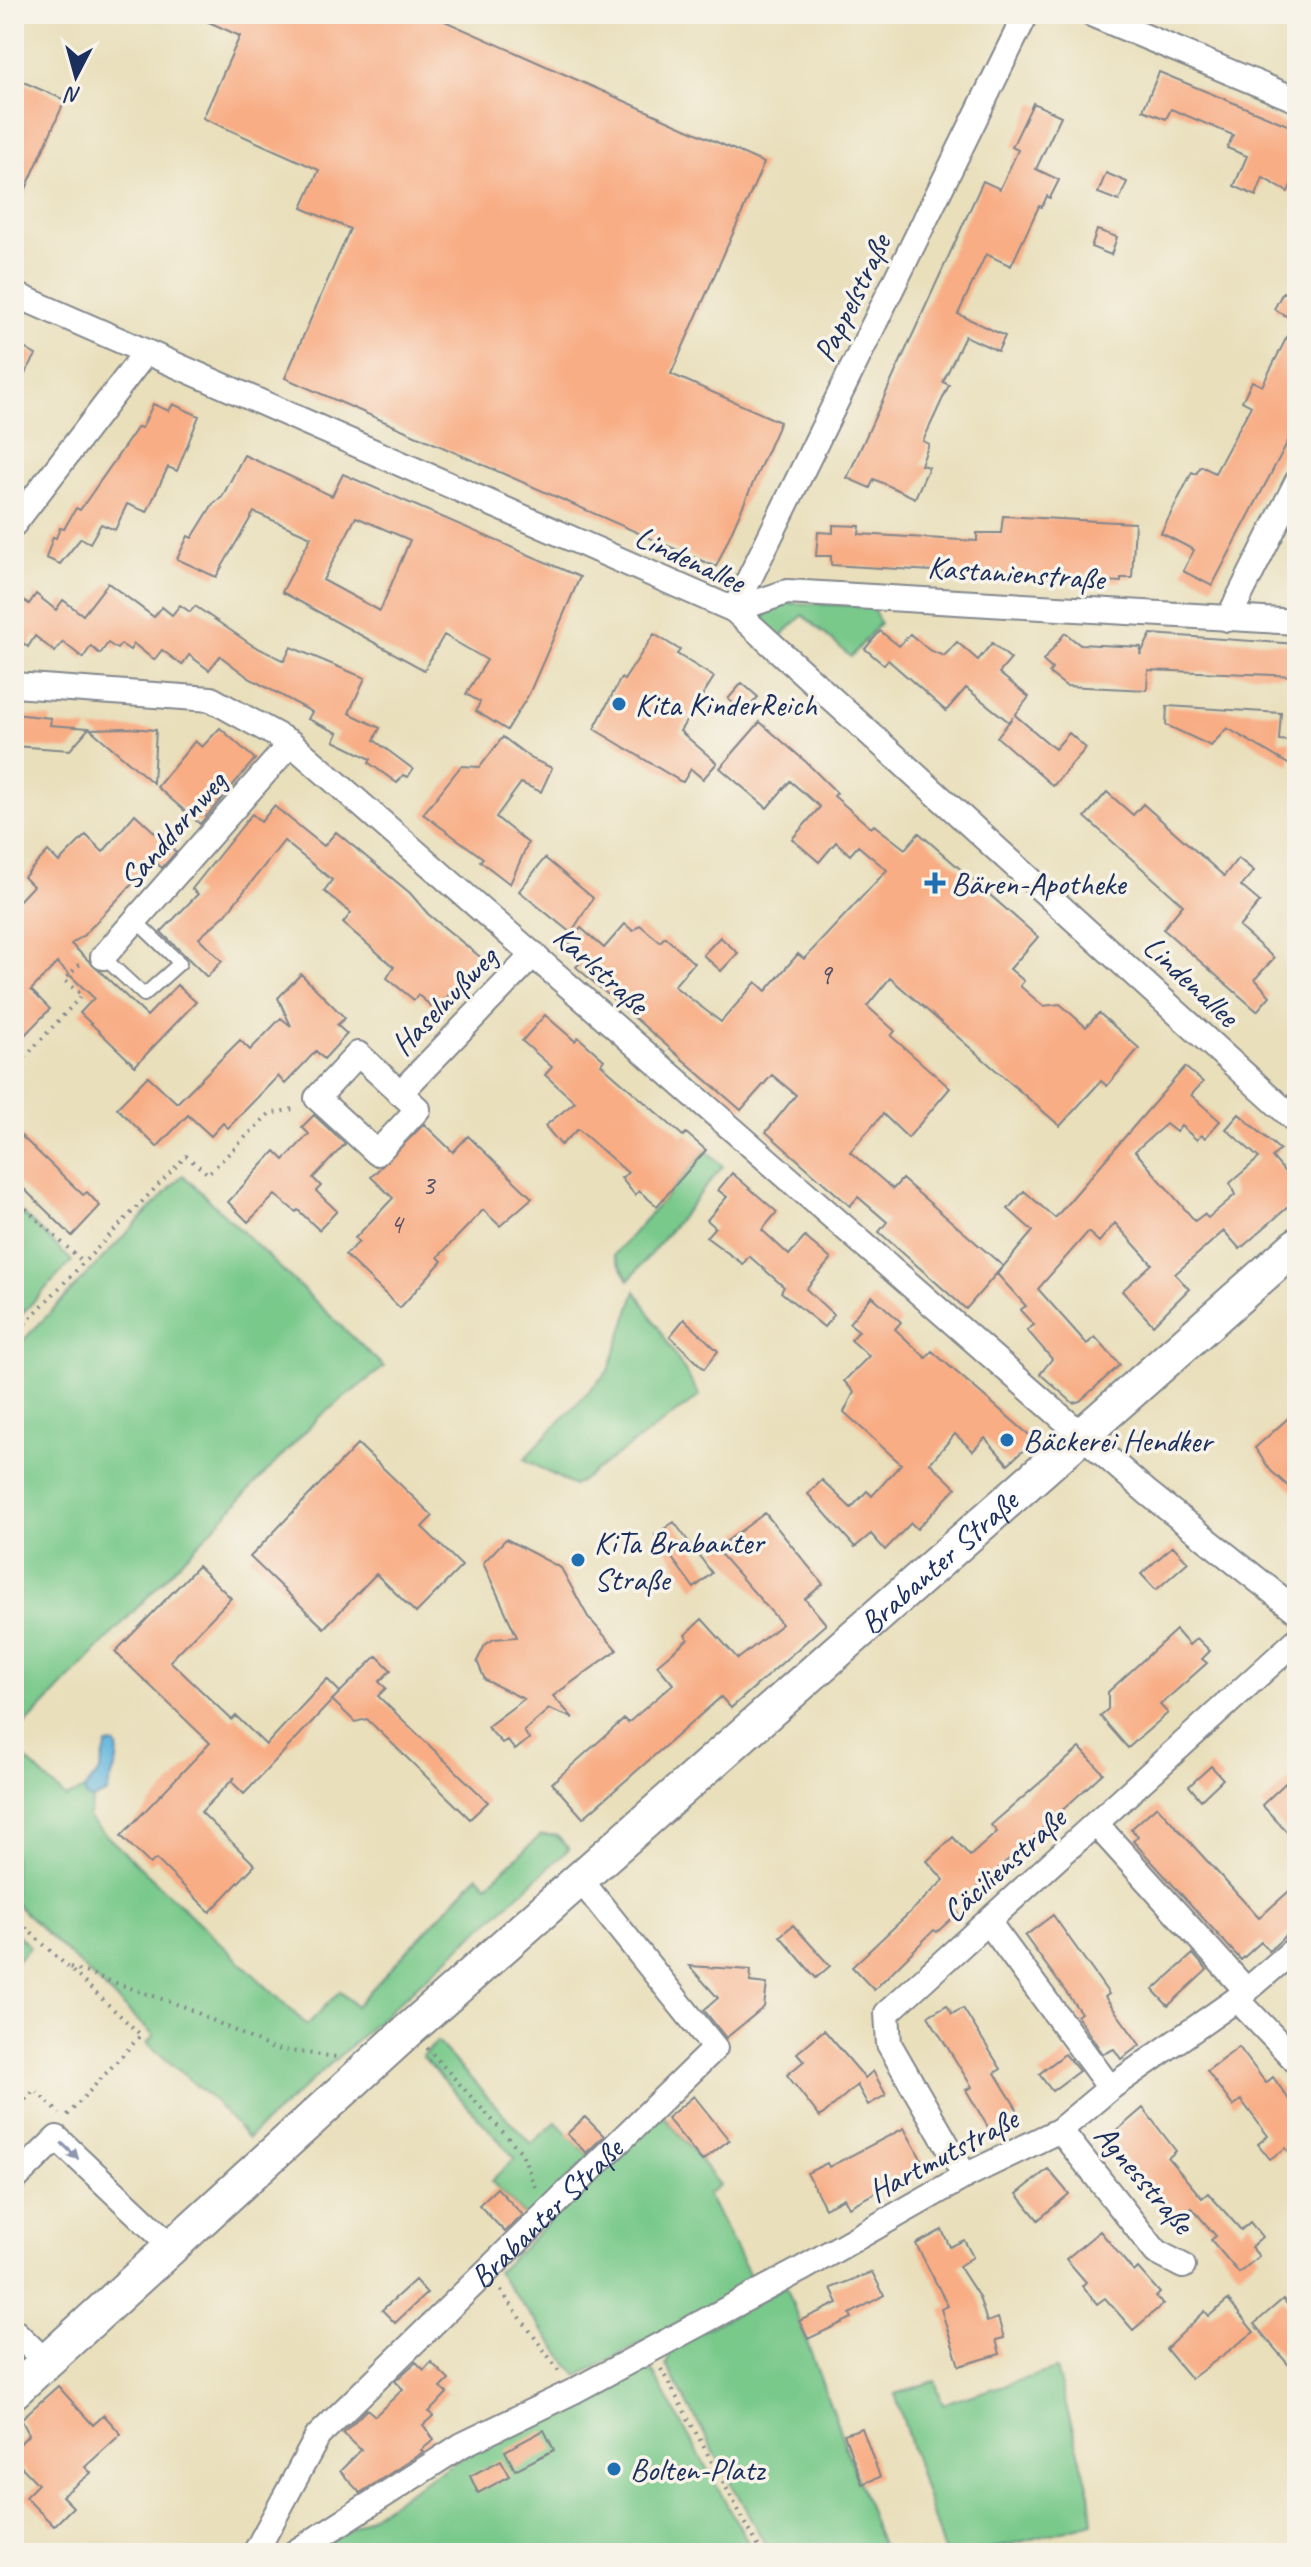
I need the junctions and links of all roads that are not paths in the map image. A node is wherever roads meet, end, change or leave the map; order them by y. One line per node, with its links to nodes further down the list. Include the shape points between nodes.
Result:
1 (1026, 14): 8 (street, Pappelstraße)
2 (1091, 14): 3 (street)
3 (1297, 100)
4 (14, 294): 5 (street, Lindenallee)
5 (146, 352): 7 (street); 8 (street, Lindenallee)
6 (1297, 482): 9 (street)
7 (14, 524)
8 (734, 610): 9 (street, Kastanienstraße, via 787,592); 17 (street, Lindenallee)
9 (1228, 619): 10 (street, Kastanienstraße)
10 (1297, 622)
11 (14, 685): 12 (street, Karlstraße, via 211,699)
12 (291, 743): 13 (street, Sanddornweg); 14 (street, Karlstraße)
13 (137, 922): 15 (street, Sanddornweg); 15 (lane, via 180,963 144,995)
14 (534, 954): 16 (street, Haselnußweg); 19 (street, Karlstraße)
15 (103, 957)
16 (400, 1093): 16 (street, Haselnußweg, via 418,1109 377,1153 317,1098 358,1054)
17 (1297, 1122)
18 (1297, 1245): 19 (main road, Brabanter Straße)
19 (1084, 1436): 20 (street, Karlstraße); 23 (main road, Brabanter Straße)
20 (1297, 1611)
21 (1297, 1640): 22 (street, Cäcilienstraße)
22 (1096, 1824): 24 (street, Cäcilienstraße); 26 (street)
23 (579, 1878): 32 (main road, Brabanter Straße); 37 (street, Brabanter Straße, via 715,2048 318,2436)
24 (989, 1923): 28 (street); 30 (street, Cäcilienstraße, via 887,2013 889,2044)
25 (1297, 1947): 26 (street, Hartmutstraße)
26 (1241, 1994): 27 (street); 28 (street, Hartmutstraße)
27 (1297, 2062)
28 (1110, 2088): 29 (street, Hartmutstraße)
29 (1060, 2130): 30 (street, Hartmutstraße); 33 (street, Agnesstraße, via 1156,2252)
30 (965, 2176): 38 (street, Hartmutstraße, via 651,2350 462,2445)
31 (14, 2180): 32 (street, one-way to 32, via 57,2138)
32 (171, 2246): 35 (main road, Brabanter Straße)
33 (1183, 2266)
34 (14, 2331): 35 (street)
35 (45, 2361): 36 (main road, Brabanter Straße)
36 (14, 2391)
37 (255, 2553)
38 (294, 2553)

